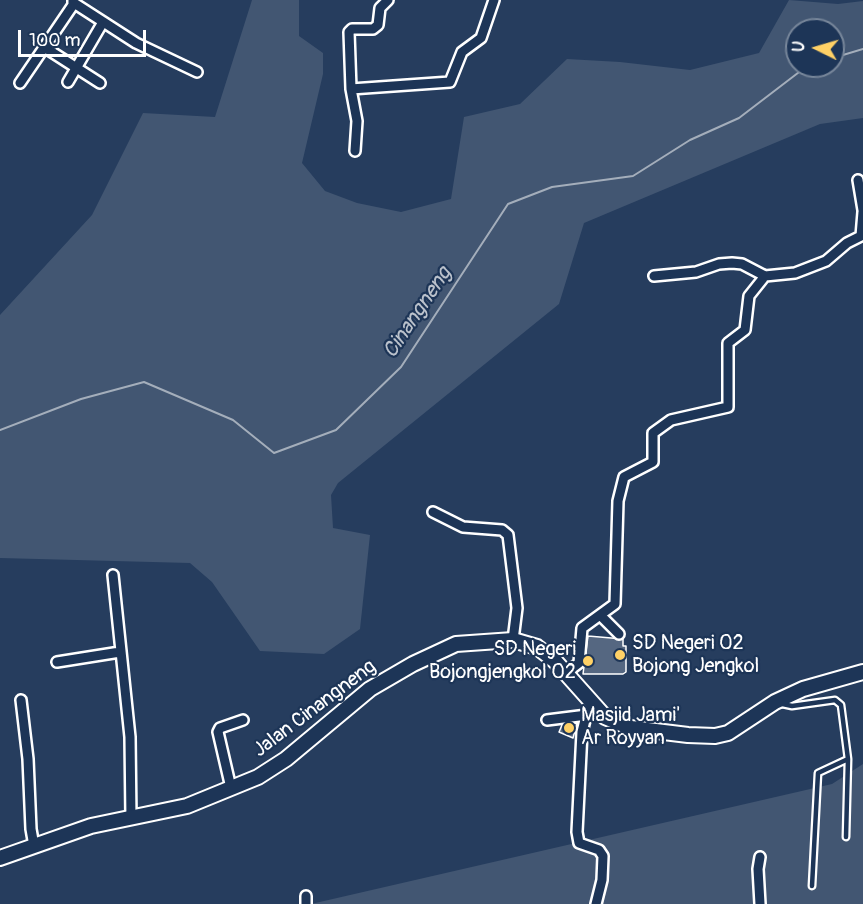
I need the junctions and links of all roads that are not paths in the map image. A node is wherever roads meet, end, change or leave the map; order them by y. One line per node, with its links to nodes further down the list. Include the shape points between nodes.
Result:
1 (388, 0): 11 (street, via 380,8 378,25 349,32)
2 (494, 0): 11 (street, via 481,38 462,52 450,82)
3 (74, 1): 4 (street); 5 (street)
4 (103, 22): 6 (street); 7 (street)
5 (44, 47): 6 (street); 8 (street)
6 (77, 69): 9 (street); 10 (street)
7 (197, 72)
8 (20, 82)
9 (68, 82)
10 (100, 83)
11 (351, 89): 12 (street, via 357,121)
12 (355, 151)
13 (858, 180): 14 (street)
14 (863, 211): 15 (street)
15 (862, 235): 17 (street, via 813,266 795,273)
16 (654, 276): 17 (street, via 732,263)
17 (765, 276): 20 (street, via 749,296 745,330 728,343 728,407 671,420 653,433 653,462 624,477 618,501 615,604)
18 (433, 512): 22 (street, via 463,527 502,530 508,535 517,608)
19 (112, 575): 23 (street)
20 (600, 615): 21 (street); 26 (street, via 582,628 579,663)
21 (619, 634)
22 (513, 640): 26 (street, Jalan Cinangneng, via 537,647); 33 (street, Jalan Cinangneng, via 456,645 413,664 370,689 273,768)
23 (120, 652): 24 (street); 34 (street, via 130,737)
24 (57, 662)
25 (863, 672): 28 (street, Jalan Cinangneng, via 803,689)
26 (566, 673): 29 (street, Jalan Cinangneng)
27 (21, 700): 36 (street)
28 (775, 702): 29 (street, Jalan Cinangneng, via 728,733 715,736 631,728); 32 (lane, via 792,706 839,701)
29 (590, 710): 31 (street); 40 (street, via 582,732 577,832 579,843 599,850 603,856)
30 (243, 720): 33 (street, via 218,732)
31 (547, 720)
32 (848, 759): 35 (lane); 39 (lane, via 818,773)
33 (231, 788): 34 (street, Jalan Cinangneng, via 173,810)
34 (131, 819): 36 (street, Jalan Cinangneng, via 91,826)
35 (846, 837)
36 (34, 846): 38 (street, Jalan Cinangneng)
37 (760, 856): 41 (street)
38 (0, 858)
39 (812, 886)
40 (596, 904)
41 (760, 904)

